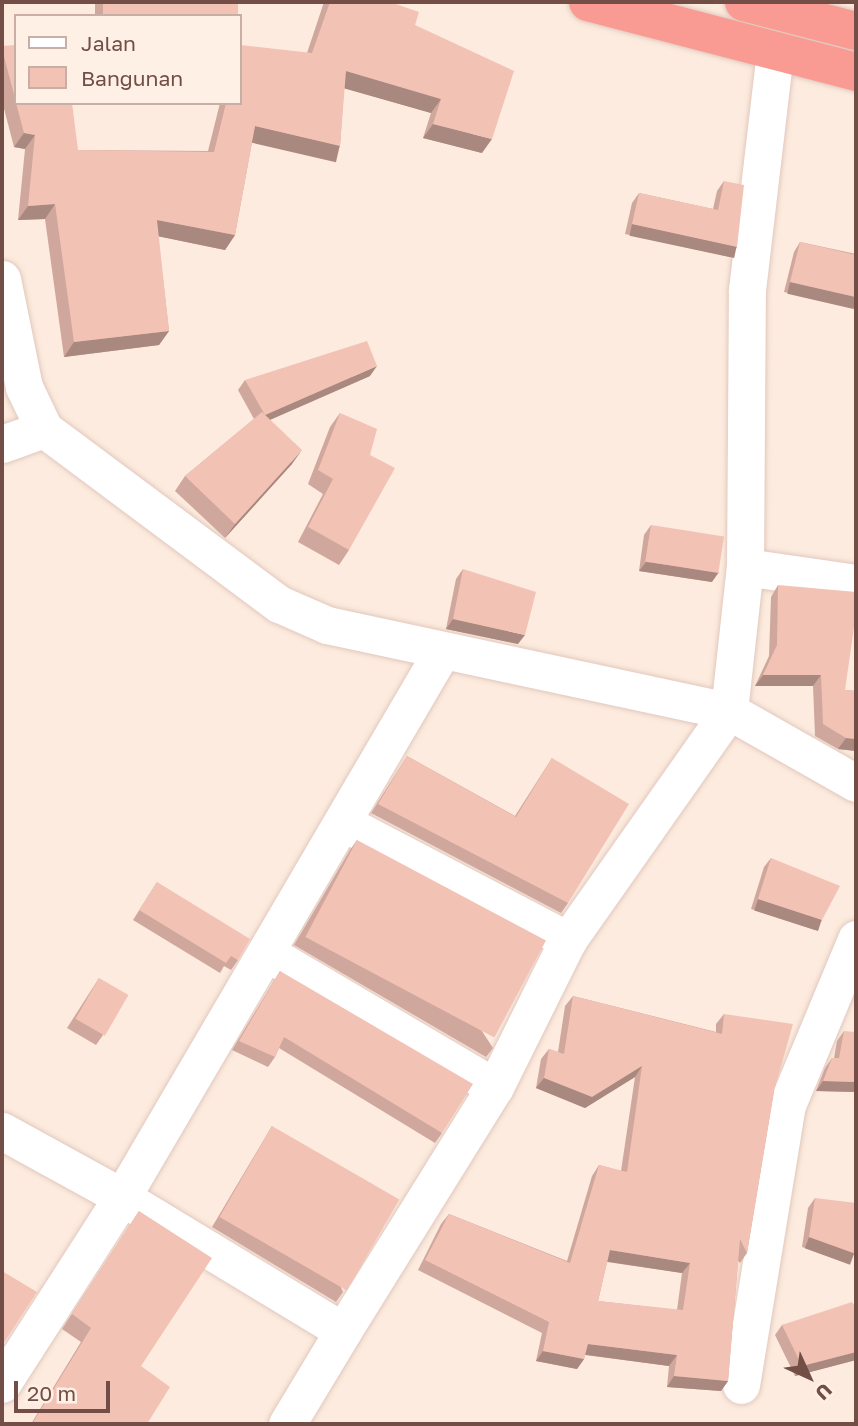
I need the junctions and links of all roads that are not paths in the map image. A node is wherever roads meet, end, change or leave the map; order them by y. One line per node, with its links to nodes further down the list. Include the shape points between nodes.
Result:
1 (588, 2): 4 (highway)
2 (744, 2): 3 (highway)
3 (856, 31)
4 (775, 53): 5 (highway); 9 (street, via 747,290)
5 (856, 72)
6 (2, 279): 7 (street, via 24,387)
7 (44, 429): 8 (street); 11 (street, via 279,604 327,625)
8 (2, 444)
9 (745, 567): 10 (street); 12 (street)
10 (856, 583)
11 (442, 651): 12 (street); 14 (street)
12 (729, 711): 13 (street); 16 (street)
13 (856, 783)
14 (344, 823): 16 (street); 17 (street)
15 (856, 939): 23 (street, via 788,1105)
16 (568, 940): 18 (street)
17 (269, 954): 18 (street); 20 (street)
18 (495, 1087): 21 (street)
19 (2, 1131): 20 (street)
20 (121, 1197): 21 (street); 22 (street)
21 (343, 1331): 24 (street)
22 (2, 1384)
23 (741, 1385)
24 (287, 1424)

